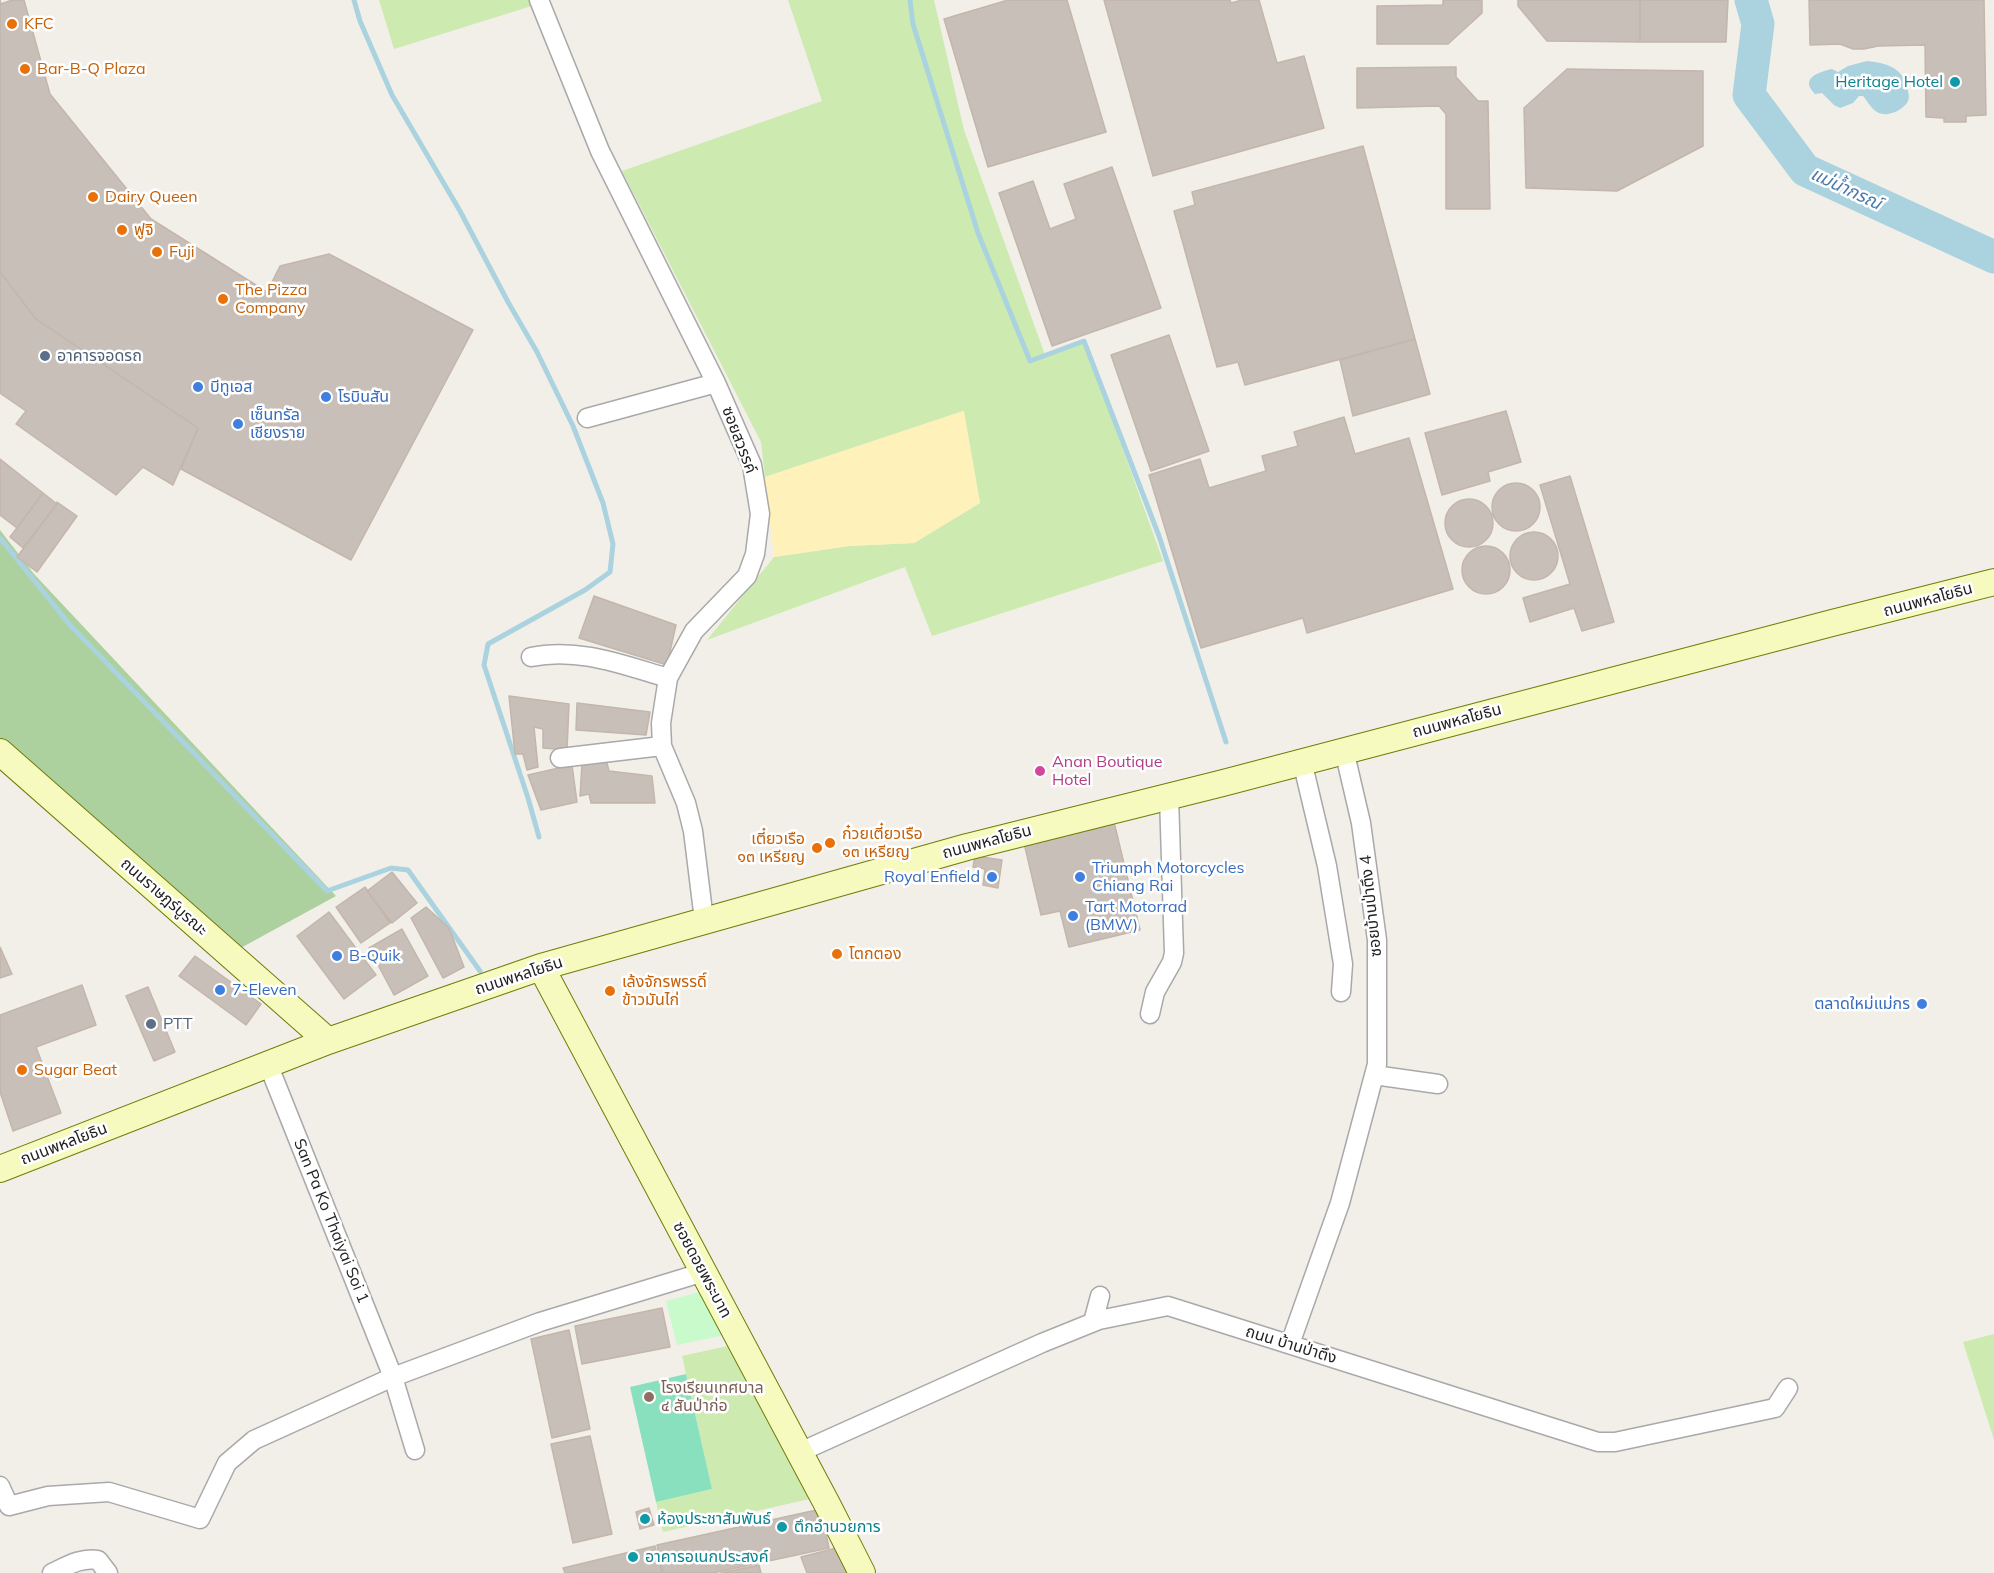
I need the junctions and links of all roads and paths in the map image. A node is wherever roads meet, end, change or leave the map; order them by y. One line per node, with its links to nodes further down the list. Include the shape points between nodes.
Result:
1 (539, 0): 2 (street, ซอยสวรรค์, via 600,151)
2 (716, 383): 3 (street); 6 (street, ซอยสวรรค์, via 752,465 760,514 755,554 747,576 694,631)
3 (587, 418)
4 (1994, 582): 8 (main road, ถนนพหลโยธิน)
5 (531, 657): 6 (street, via 578,654)
6 (668, 678): 7 (street, ซอยสวรรค์, via 661,723)
7 (662, 746): 10 (street); 13 (street, ซอยสวรรค์, via 686,803 693,831)
8 (1344, 750): 11 (main road, ถนนพหลโยธิน); 19 (street, ซอยบ้านป่าตึง 4, via 1361,823 1377,940)
9 (0, 752): 17 (main road, ถนนราษฎร์บูรณะ)
10 (560, 758)
11 (1302, 761): 12 (main road, ถนนพหลโยธิน); 15 (street, via 1327,866 1343,964)
12 (1168, 796): 13 (main road, ถนนพหลโยธิน); 16 (street, via 1174,953 1155,992)
13 (704, 920): 14 (main road, ถนนพหลโยธิน)
14 (541, 967): 17 (main road, ถนนพหลโยธิน); 22 (main road, ซอยดอยพระบาท)
15 (1341, 992)
16 (1150, 1014)
17 (328, 1041): 18 (main road, ถนนพหลโยธิน)
18 (268, 1064): 21 (main road, ถนนพหลโยธิน); 26 (street, San Pa Ko Thaiyai Soi 1)
19 (1376, 1069): 20 (street); 25 (street, ซอยบ้านป่าตึง 4, via 1340,1203)
20 (1438, 1084)
21 (0, 1169)
22 (704, 1272): 26 (street, via 540,1322); 29 (main road, ซอยดอยพระบาท)
23 (1100, 1296): 24 (street)
24 (1093, 1322): 25 (street, ถนน บ้านป่าตึง, via 1168,1306); 29 (street, ถนน บ้านป่าตึง)
25 (1290, 1344): 27 (street, ถนน บ้านป่าตึง, via 1598,1442 1615,1442 1775,1408)
26 (393, 1377): 28 (street, San Pa Ko Thaiyai Soi 1); 30 (street, via 254,1440 227,1463 200,1519 109,1492 48,1496 9,1506)
27 (1788, 1388)
28 (415, 1450)
29 (800, 1452): 33 (main road, ซอยดอยพระบาท)
30 (0, 1486)
31 (52, 1573): 32 (street, via 83,1559 98,1560)
32 (108, 1573)
33 (862, 1573)

